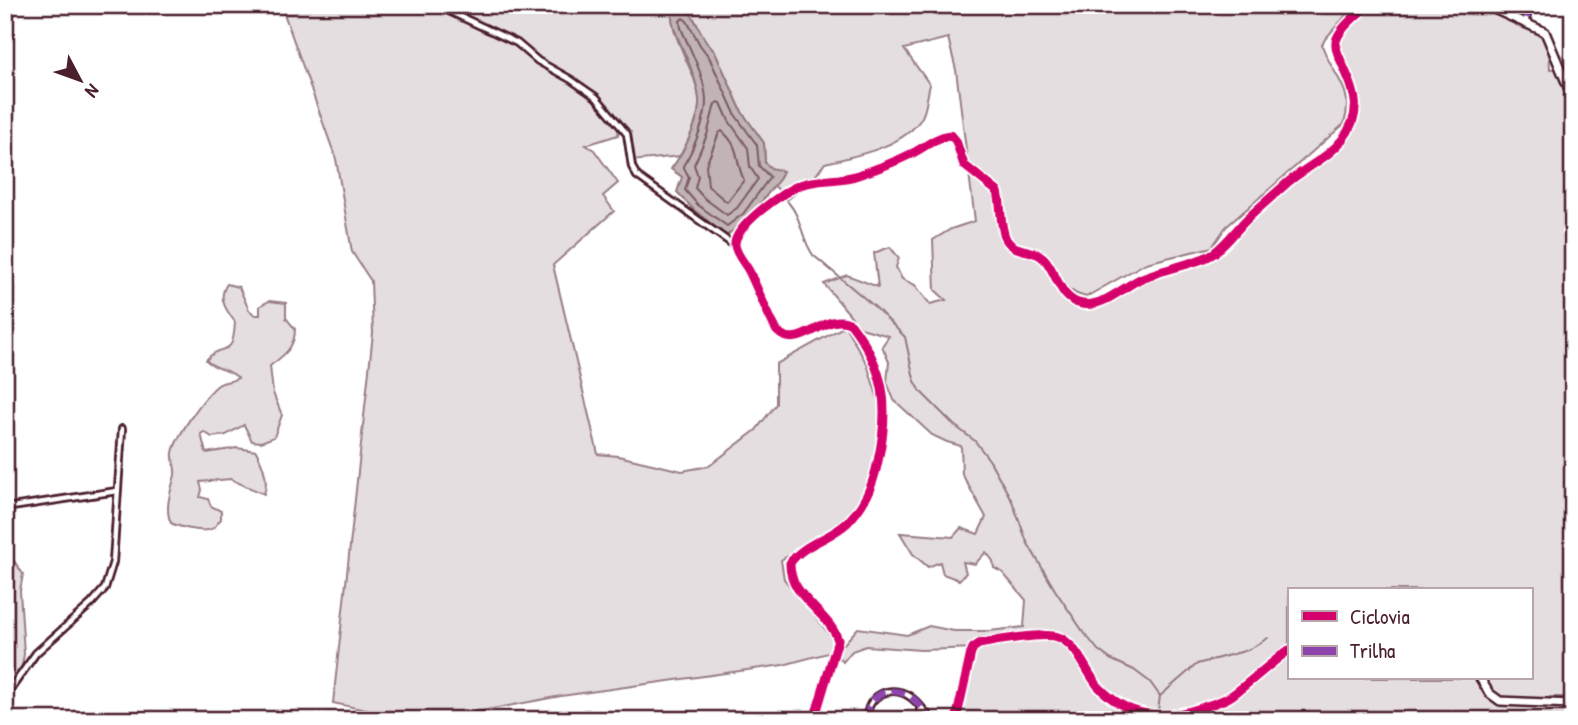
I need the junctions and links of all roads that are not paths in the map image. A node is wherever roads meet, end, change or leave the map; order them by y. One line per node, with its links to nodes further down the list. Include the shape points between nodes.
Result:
1 (436, 5): 7 (street, via 517,43 589,92 627,134 637,176)
2 (1367, 5): 7 (street, via 1336,43 1356,104 1342,141 1254,212 1217,251 1153,273 1100,301 1083,304 1071,300 1042,256 1009,243 998,192 964,165 951,135 874,170 800,185 781,194 747,225)
3 (1485, 5): 5 (street)
4 (1521, 5): 5 (street)
5 (1525, 23): 6 (street, via 1549,37)
6 (1573, 99)
7 (735, 246): 18 (street, via 782,336 806,334 838,320 851,324 879,376 886,407 876,475 868,495 838,530 790,563 797,589 838,640)
8 (122, 429): 9 (street)
9 (117, 491): 10 (street); 13 (street, via 113,562 105,587 36,653)
10 (5, 508)
11 (1288, 651): 22 (street, via 1228,698 1164,717 1130,708 1107,694 1059,637 979,644 971,653)
12 (1481, 680): 14 (street, via 1489,694 1500,701)
13 (5, 697)
14 (1573, 704)
15 (920, 706): 19 (street, via 904,694 885,693 871,700); 20 (street); 21 (street)
16 (568, 720): 17 (street, via 587,714)
17 (596, 720)
18 (814, 720)
19 (867, 720)
20 (920, 720)
21 (932, 720)
22 (956, 720)

